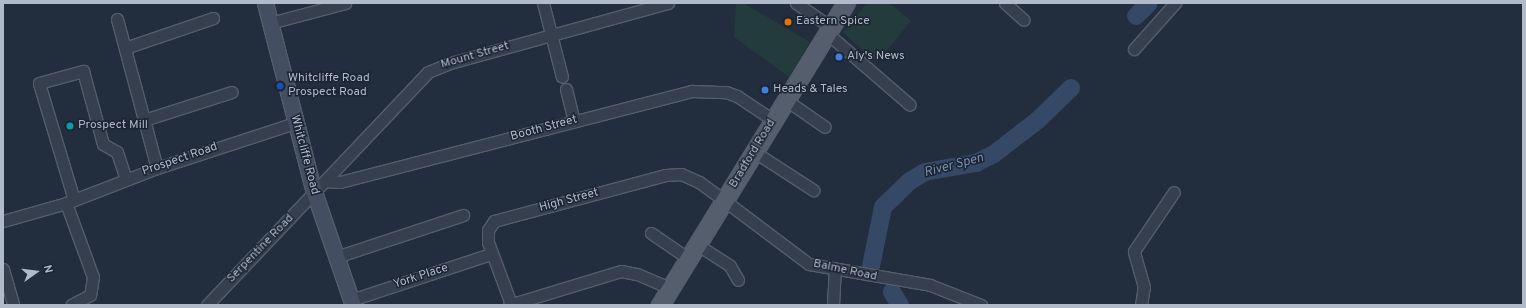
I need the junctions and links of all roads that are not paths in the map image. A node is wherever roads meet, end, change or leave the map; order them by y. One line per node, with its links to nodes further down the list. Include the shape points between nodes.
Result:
1 (265, 3): 12 (main road, Whitcliffe Road)
2 (345, 3): 12 (street)
3 (543, 3): 14 (street)
4 (668, 3): 14 (street, Mount Street)
5 (796, 3): 13 (street)
6 (846, 3): 13 (main road, Bradford Road)
7 (1005, 3): 11 (street)
8 (1174, 3): 16 (street)
9 (213, 18): 15 (street)
10 (117, 19): 15 (street)
11 (1024, 20)
12 (270, 23): 25 (main road, Whitcliffe Road)
13 (830, 31): 20 (main road, Bradford Road); 21 (street)
14 (551, 35): 17 (street); 30 (street, Mount Street, via 437,66 428,72)
15 (125, 48): 22 (street)
16 (1134, 49)
17 (562, 77)
18 (566, 89): 24 (street)
19 (232, 92): 22 (street)
20 (786, 100): 23 (main road, Bradford Road); 26 (street)
21 (910, 105)
22 (144, 120): 28 (street)
23 (773, 120): 24 (street, Booth Street, via 737,96 713,90 692,91); 27 (main road, Bradford Road)
24 (574, 121): 30 (street, Booth Street, via 340,182)
25 (295, 123): 28 (street, Prospect Road); 32 (main road, Whitcliffe Road)
26 (825, 128)
27 (754, 151): 31 (street); 35 (main road, Bradford Road)
28 (157, 168): 29 (street, Prospect Road)
29 (126, 180): 34 (street, Prospect Road); 34 (street, via 117,152 104,144 83,71 39,83)
30 (325, 181): 32 (street)
31 (813, 190)
32 (314, 192): 41 (main road, Whitcliffe Road); 49 (street, Serpentine Road)
33 (1174, 192): 54 (street, via 1134,251 1144,286)
34 (70, 201): 37 (street, Prospect Road); 48 (street, via 93,277 90,295)
35 (725, 201): 39 (main road, Bradford Road); 40 (street, High Street, via 699,182 681,174 666,175 494,221 488,230); 43 (street, Balme Road, via 809,264)
36 (463, 215): 41 (street)
37 (3, 221)
38 (651, 233): 39 (street)
39 (693, 252): 44 (street, via 730,266); 45 (main road, Bradford Road)
40 (491, 254): 46 (street, York Place); 50 (street, High Street)
41 (336, 257): 46 (main road, Whitcliffe Road)
42 (3, 269): 47 (street)
43 (835, 270): 52 (street); 53 (street, Balme Road, via 930,285)
44 (738, 280)
45 (670, 288): 50 (street, via 637,274 621,271); 51 (main road, Bradford Road)
46 (352, 302)
47 (13, 305)
48 (71, 305)
49 (207, 305)
50 (510, 305)
51 (660, 305)
52 (833, 305)
53 (981, 305)
54 (1141, 305)

